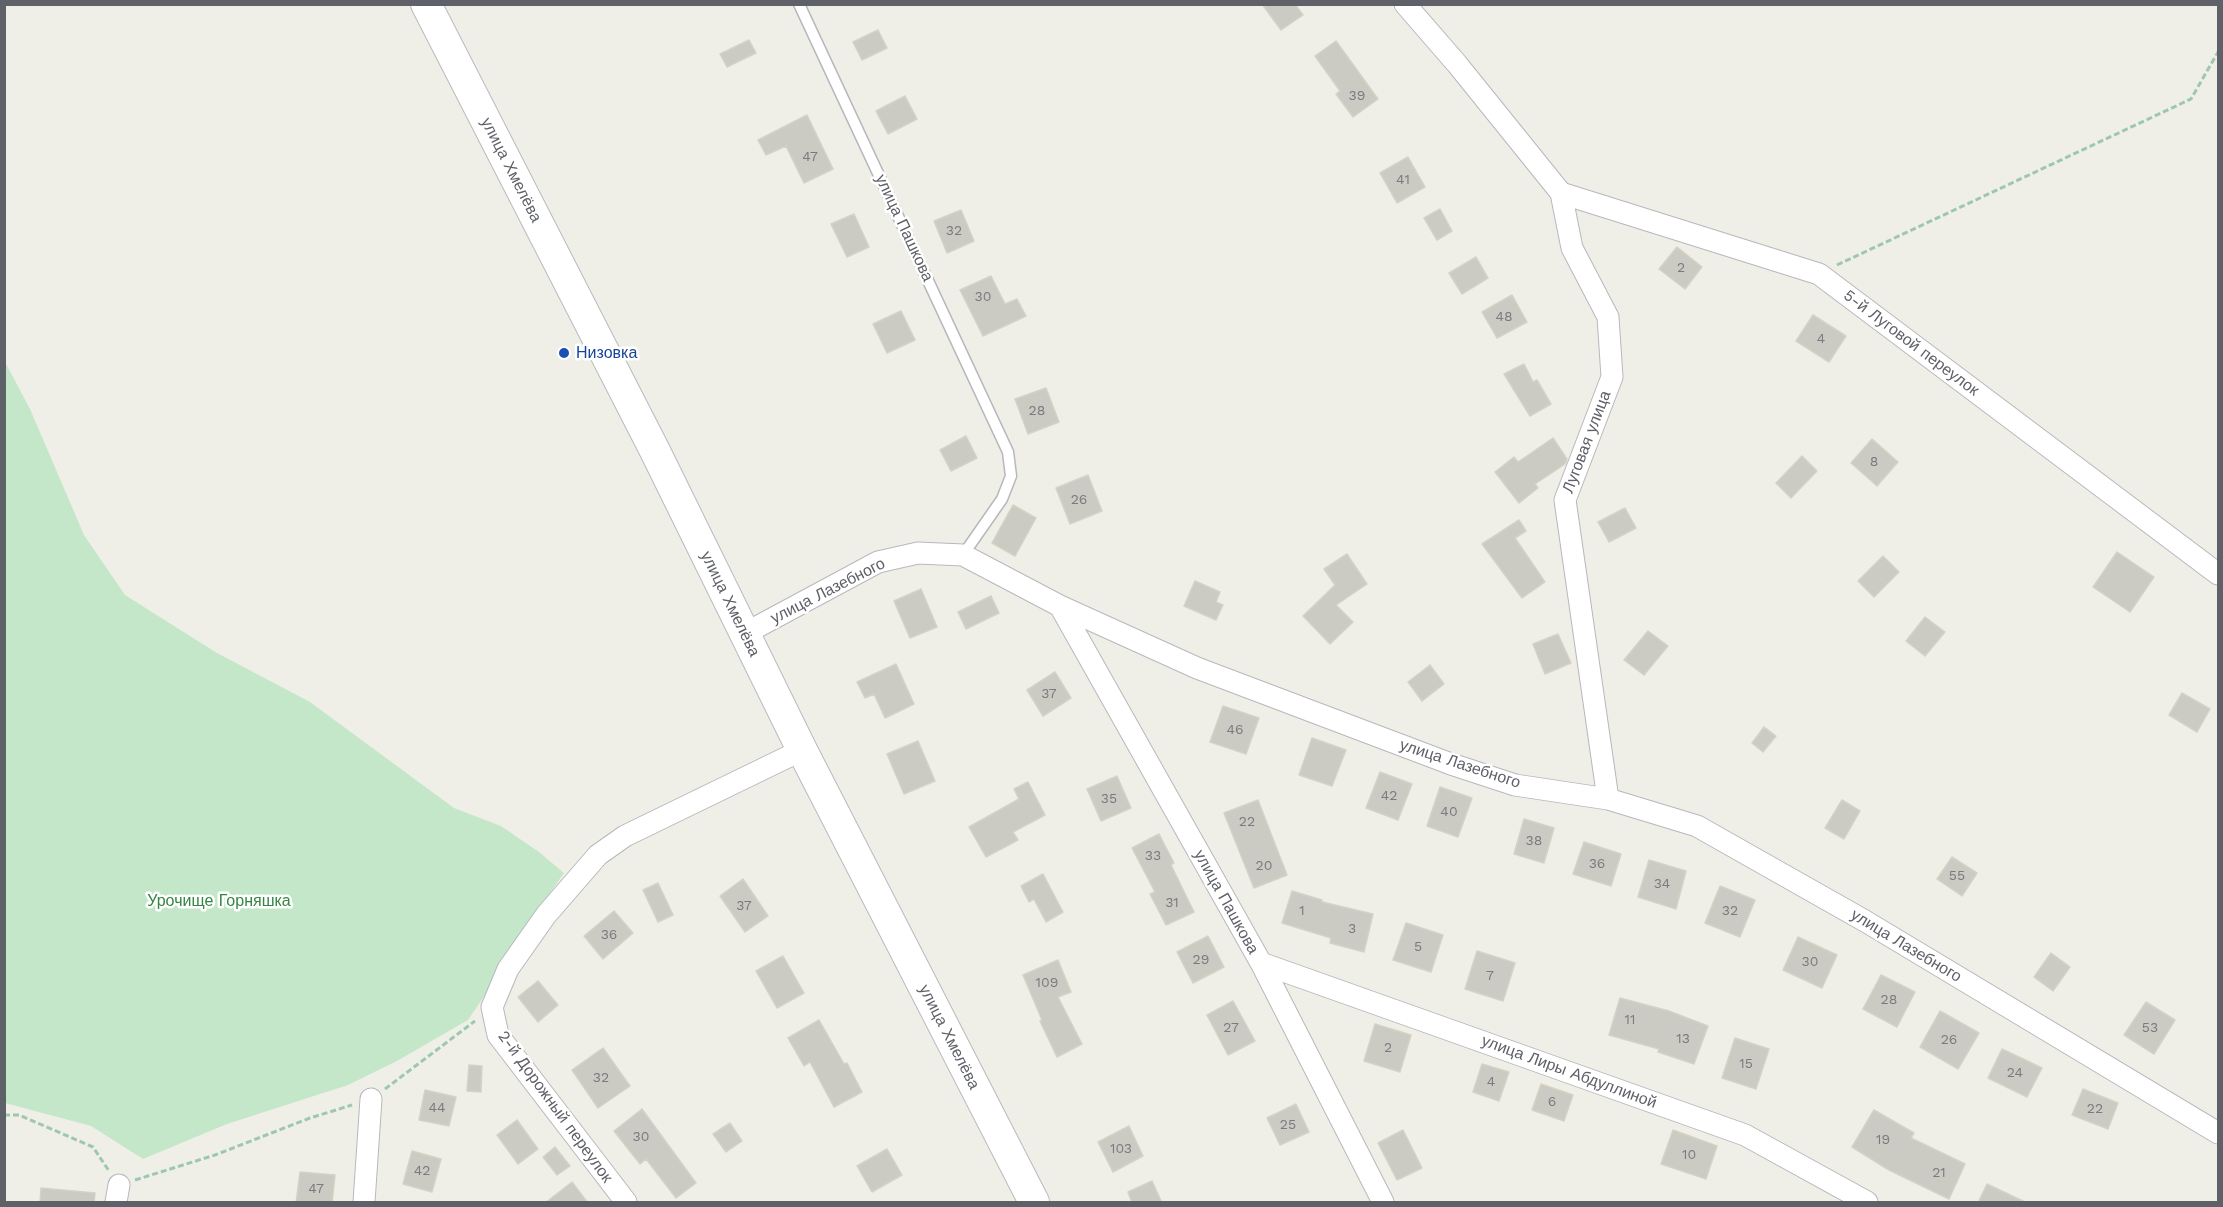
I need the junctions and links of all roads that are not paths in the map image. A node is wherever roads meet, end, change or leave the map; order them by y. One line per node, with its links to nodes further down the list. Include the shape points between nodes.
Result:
1 (405, 4): 9 (main road, via 694,549)
2 (426, 4): 9 (main road, улица Хмелёва, via 655,451)
3 (799, 4): 6 (lane, улица Пашкова, via 1008,453 1011,476 1002,499)
4 (1405, 4): 5 (street, Луговая улица)
5 (1561, 193): 7 (street, 5-й Луговой переулок, via 1820,274); 11 (street, Луговая улица, via 1572,248 1608,317 1612,377 1565,500)
6 (963, 555): 8 (street, улица Лазебного); 9 (street, улица Лазебного, via 918,553 878,562)
7 (2218, 574)
8 (1060, 606): 11 (street, улица Лазебного, via 1197,668 1451,764 1515,785); 12 (street, улица Пашкова)
9 (744, 634): 10 (main road, улица Хмелёва)
10 (802, 750): 16 (street, 2-й Дорожный переулок, via 625,836 598,855 546,915 514,960 492,1007 498,1035); 17 (main road, улица Хмелёва)
11 (1608, 799): 14 (street, улица Лазебного, via 1697,826 1865,921)
12 (1260, 963): 18 (street, улица Пашкова); 19 (street, улица Лиры Абдуллиной, via 1745,1135)
13 (371, 1099): 15 (street)
14 (2218, 1133)
15 (364, 1203)
16 (626, 1203)
17 (1034, 1203)
18 (1383, 1203)
19 (1867, 1203)

